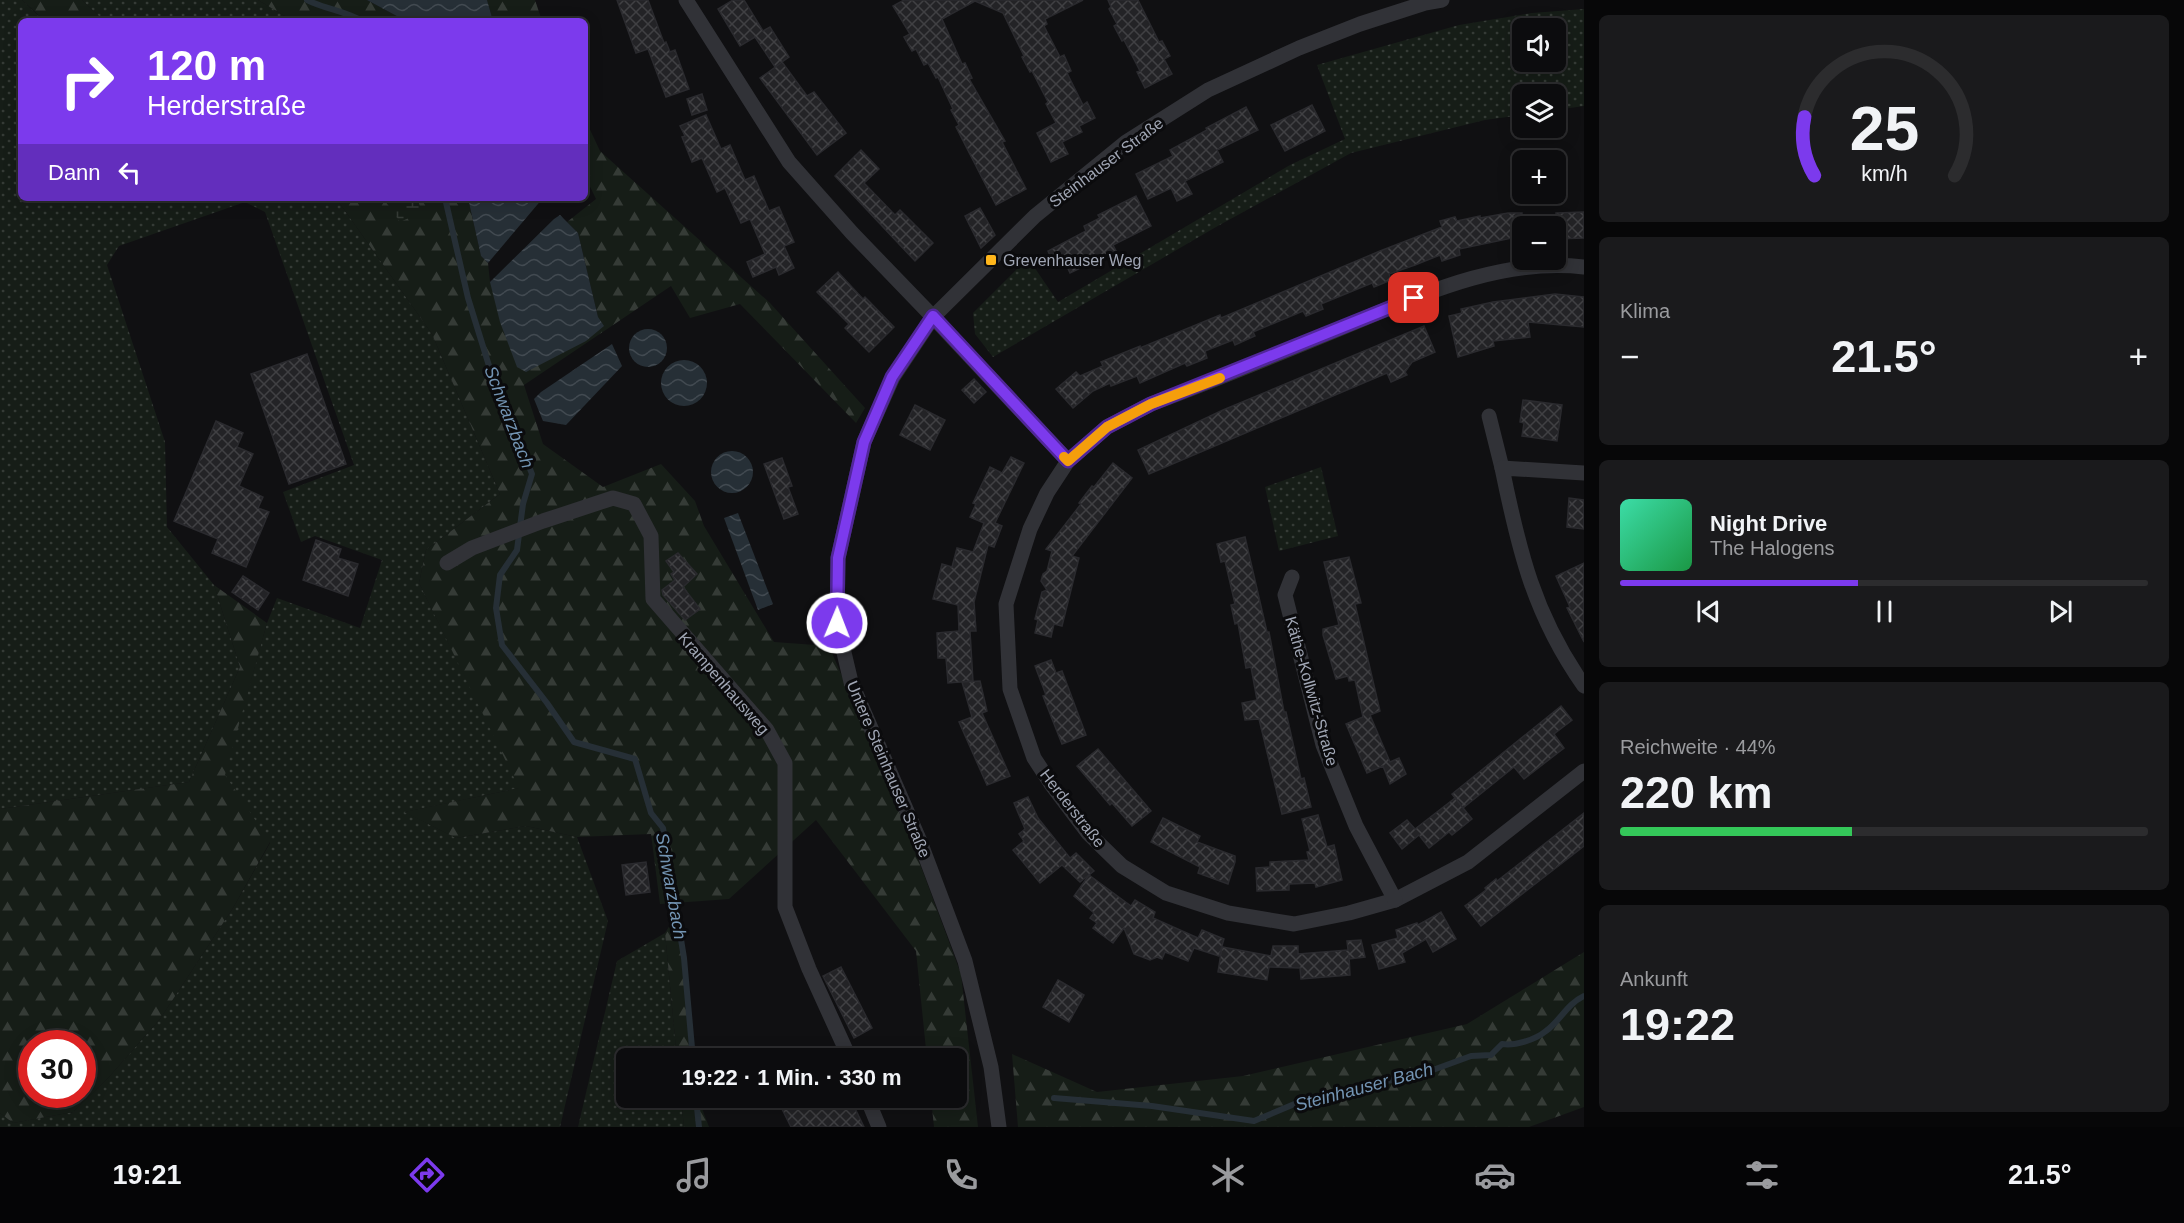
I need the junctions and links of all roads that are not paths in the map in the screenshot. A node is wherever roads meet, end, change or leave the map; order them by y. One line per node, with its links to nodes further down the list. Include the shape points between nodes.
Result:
1 (686, 0): 4 (street, via 789,162)
2 (1442, 0): 4 (street, Steinhauser Straße, via 1360,24 1299,48 1208,90 1156,121 1035,216)
3 (1584, 267): 6 (street, Herderstraße, via 1560,264 1498,271 1434,291 1151,404 1107,427)
4 (933, 316): 6 (street); 17 (street, Untere Steinhauser Straße, via 892,377 864,442 838,558 837,623 851,682 909,813 965,961 991,1067)
5 (1489, 416): 7 (street)
6 (1068, 461): 13 (street, Herderstraße, via 1030,529 1006,604 1010,689 1034,758 1051,784 1088,833 1122,866 1166,893 1228,913 1294,924)
7 (1502, 468): 8 (street); 11 (street, via 1533,591 1545,622)
8 (1584, 473)
9 (447, 564): 14 (street, Krampenhausweg, via 472,548 613,498 634,504 651,536 653,599 767,730 785,764 785,907)
10 (1292, 577): 13 (street, Käthe-Kollwitz-Straße, via 1285,596 1323,745 1356,826)
11 (1584, 686)
12 (1584, 771): 13 (street, Herderstraße, via 1468,862)
13 (1395, 900)
14 (844, 1048)
15 (871, 1108): 16 (street)
16 (879, 1127)
17 (999, 1127)

